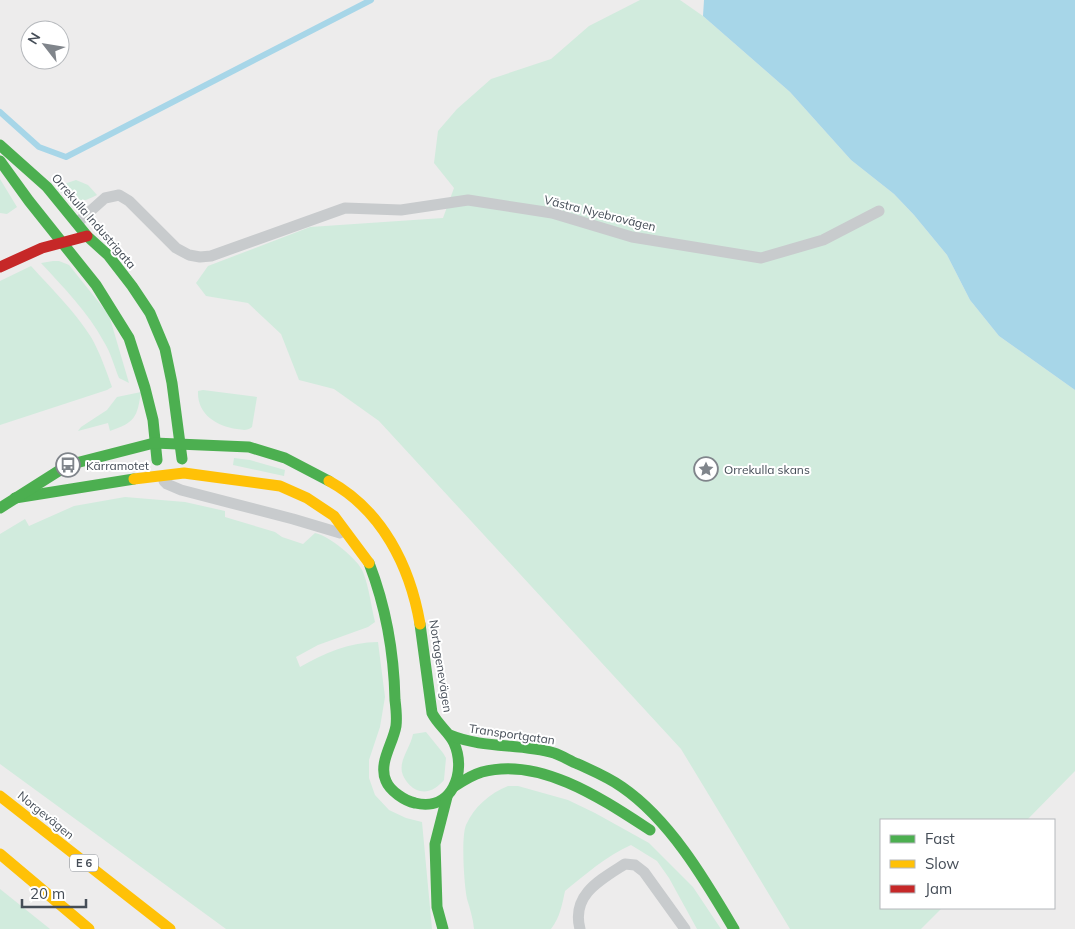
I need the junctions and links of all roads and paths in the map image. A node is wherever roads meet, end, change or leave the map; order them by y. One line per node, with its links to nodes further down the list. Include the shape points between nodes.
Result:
1 (0, 144): 4 (main road, Orrekulla Industrigata, via 47,187)
2 (0, 160): 6 (main road)
3 (879, 211): 4 (lane, Västra Nyebrovägen, via 823,240 761,258 632,237 552,213 468,200 401,210 345,208 212,256 200,257 176,248 129,201 118,195 105,198)
4 (77, 224): 5 (main road, Orrekulla Industrigata)
5 (87, 236): 6 (main road); 9 (main road, Orrekulla Industrigata, via 108,255 150,313 165,349)
6 (61, 241): 7 (main road); 8 (main road, via 96,285 129,338 153,420)
7 (0, 266)
8 (154, 442): 9 (main road, Nortagenevägen); 11 (main road); 12 (main road, Nortagenevägen, via 68,465)
9 (180, 443): 10 (main road, Orrekulla Industrigata); 15 (main road, Nortagenevägen, via 264,450 299,464 357,499 397,551 408,577 418,611 432,713)
10 (184, 473): 11 (main road, Nortagenevägen); 14 (main road, Nortagenevägen, via 280,486 307,498 334,516)
11 (160, 476): 12 (main road, Nortagenevägen); 14 (lane, via 167,484 181,490)
12 (15, 498): 13 (main road, Nortagenevägen)
13 (0, 508)
14 (350, 537): 18 (main road, Nortagenevägen, via 369,562 389,632 396,726 383,768 386,782 398,795 422,805)
15 (450, 735): 16 (main road, Nortagenevägen, via 458,756); 20 (main road, Transportgatan, via 475,744 516,746 556,754 592,770 627,791 656,818)
16 (455, 786): 18 (main road, Nortagenevägen); 20 (main road, Transportgatan, via 486,771 512,768 547,775 616,808)
17 (0, 796): 22 (main road, Norgevägen / E 6)
18 (447, 797): 23 (main road, via 435,844 438,907)
19 (0, 854): 21 (main road)
20 (684, 854): 26 (main road, Transportgatan)
21 (89, 929)
22 (170, 929)
23 (443, 929)
24 (580, 929): 25 (lane, via 577,918 582,896 625,864 644,872)
25 (685, 929)
26 (734, 929)

